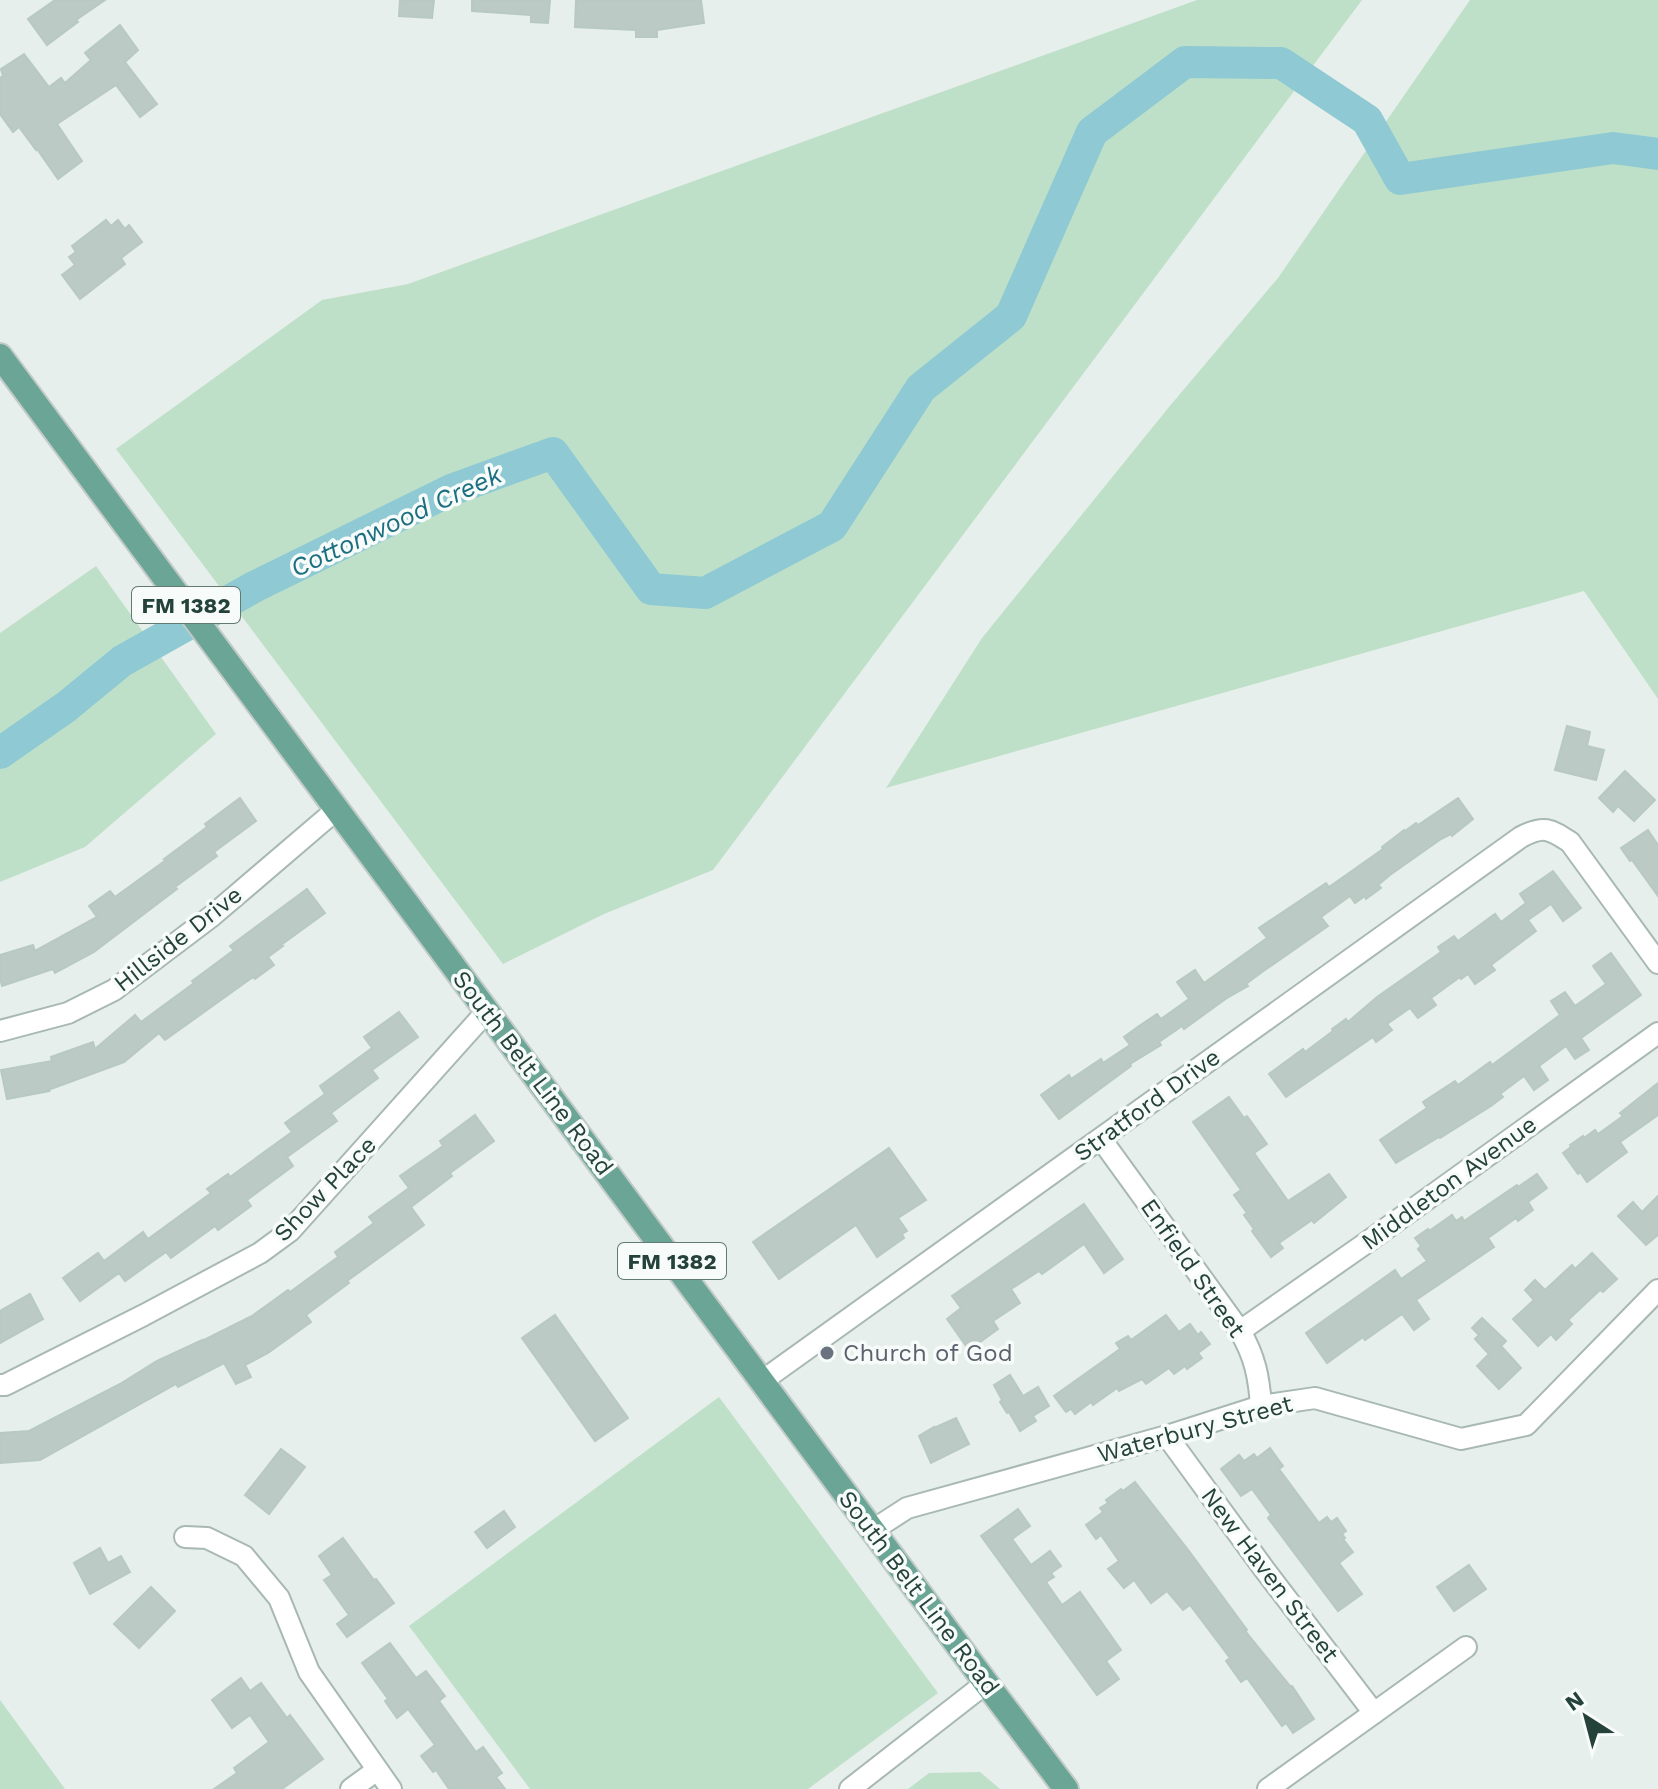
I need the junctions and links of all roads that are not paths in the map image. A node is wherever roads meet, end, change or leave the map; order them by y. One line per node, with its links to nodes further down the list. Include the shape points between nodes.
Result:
1 (0, 356): 2 (main road, South Belt Line Road / FM 1382)
2 (336, 810): 4 (main road, South Belt Line Road / FM 1382); 5 (street, Hillside Drive, via 212,916 114,990 68,1013)
3 (1658, 963): 7 (street, Stratford Drive, via 1570,842 1550,829 1533,831)
4 (487, 1011): 10 (main road, South Belt Line Road / FM 1382); 11 (street, Show Place, via 290,1231 260,1253 144,1315)
5 (0, 1031)
6 (1658, 1033): 9 (street, Middleton Avenue)
7 (1101, 1139): 9 (street, Enfield Street); 10 (street, Stratford Drive)
8 (1658, 1290): 12 (street, Waterbury Street, via 1526,1425 1461,1439 1315,1398)
9 (1240, 1331): 12 (street, Enfield Street, via 1259,1378)
10 (762, 1381): 14 (main road, South Belt Line Road / FM 1382)
11 (0, 1385)
12 (1261, 1406): 13 (street, Waterbury Street)
13 (1167, 1436): 14 (street, Waterbury Street, via 907,1508); 18 (street, New Haven Street)
14 (873, 1530): 17 (main road, South Belt Line Road / FM 1382)
15 (185, 1537): 19 (street, via 207,1538 244,1556 279,1598 309,1672)
16 (1466, 1647): 18 (street)
17 (986, 1683): 22 (street); 23 (main road, South Belt Line Road / FM 1382)
18 (1374, 1713): 24 (street)
19 (377, 1770): 20 (street); 21 (street)
20 (351, 1789)
21 (391, 1789)
22 (850, 1789)
23 (1066, 1789)
24 (1268, 1789)

